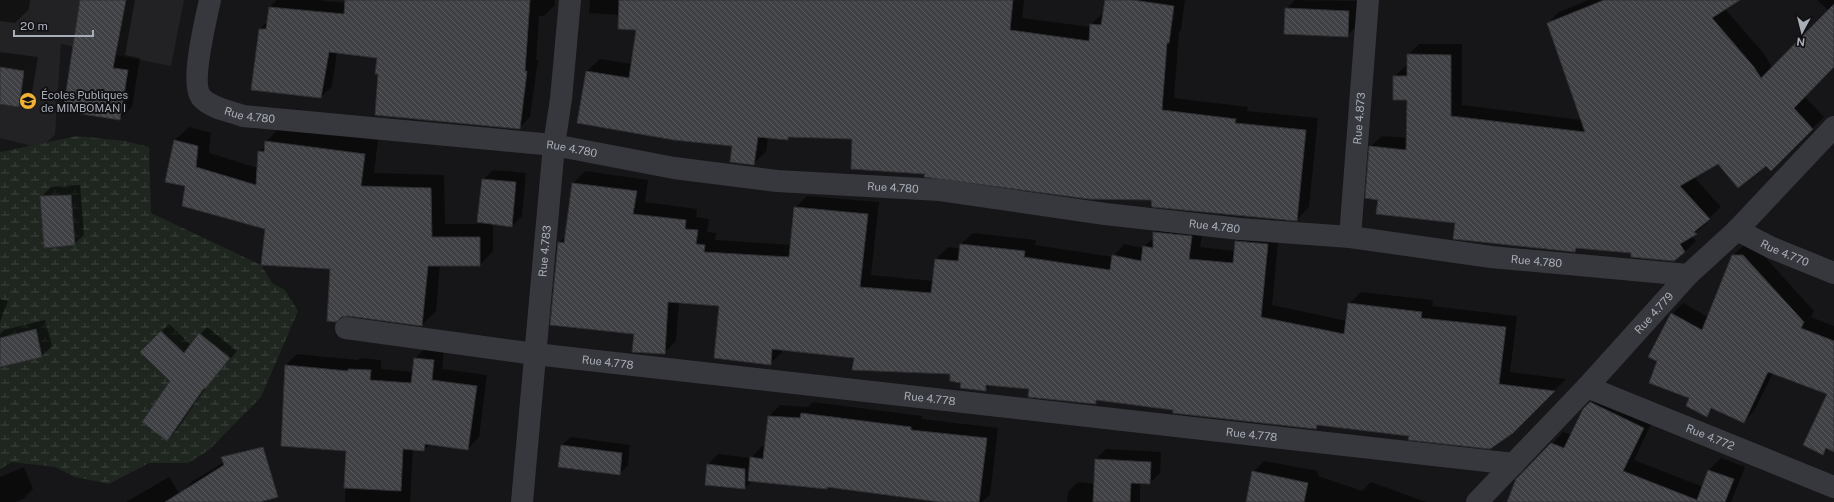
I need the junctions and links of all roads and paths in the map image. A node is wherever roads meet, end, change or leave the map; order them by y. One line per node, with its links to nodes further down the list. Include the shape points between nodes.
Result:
1 (210, 0): 5 (street, Rue 4.780, via 197,85 201,97 216,107 243,116)
2 (570, 0): 5 (street, Rue 4.783)
3 (1368, 0): 7 (street, Rue 4.873)
4 (1834, 127): 6 (street, Rue 4.779)
5 (554, 145): 7 (street, Rue 4.780, via 674,168 777,181 940,190 1105,214 1240,229); 11 (street, Rue 4.783)
6 (1737, 230): 8 (street, Rue 4.770); 9 (street, Rue 4.779)
7 (1350, 237): 9 (street, Rue 4.780, via 1491,257)
8 (1834, 274)
9 (1688, 275): 12 (street, Rue 4.779)
10 (346, 328): 11 (street, Rue 4.778)
11 (536, 354): 13 (street, Rue 4.778); 15 (street, Rue 4.783)
12 (1587, 387): 13 (street, Rue 4.779); 14 (street, Rue 4.772)
13 (1514, 464): 16 (street, Rue 4.779)
14 (1834, 487)
15 (527, 502)
16 (1477, 502)

